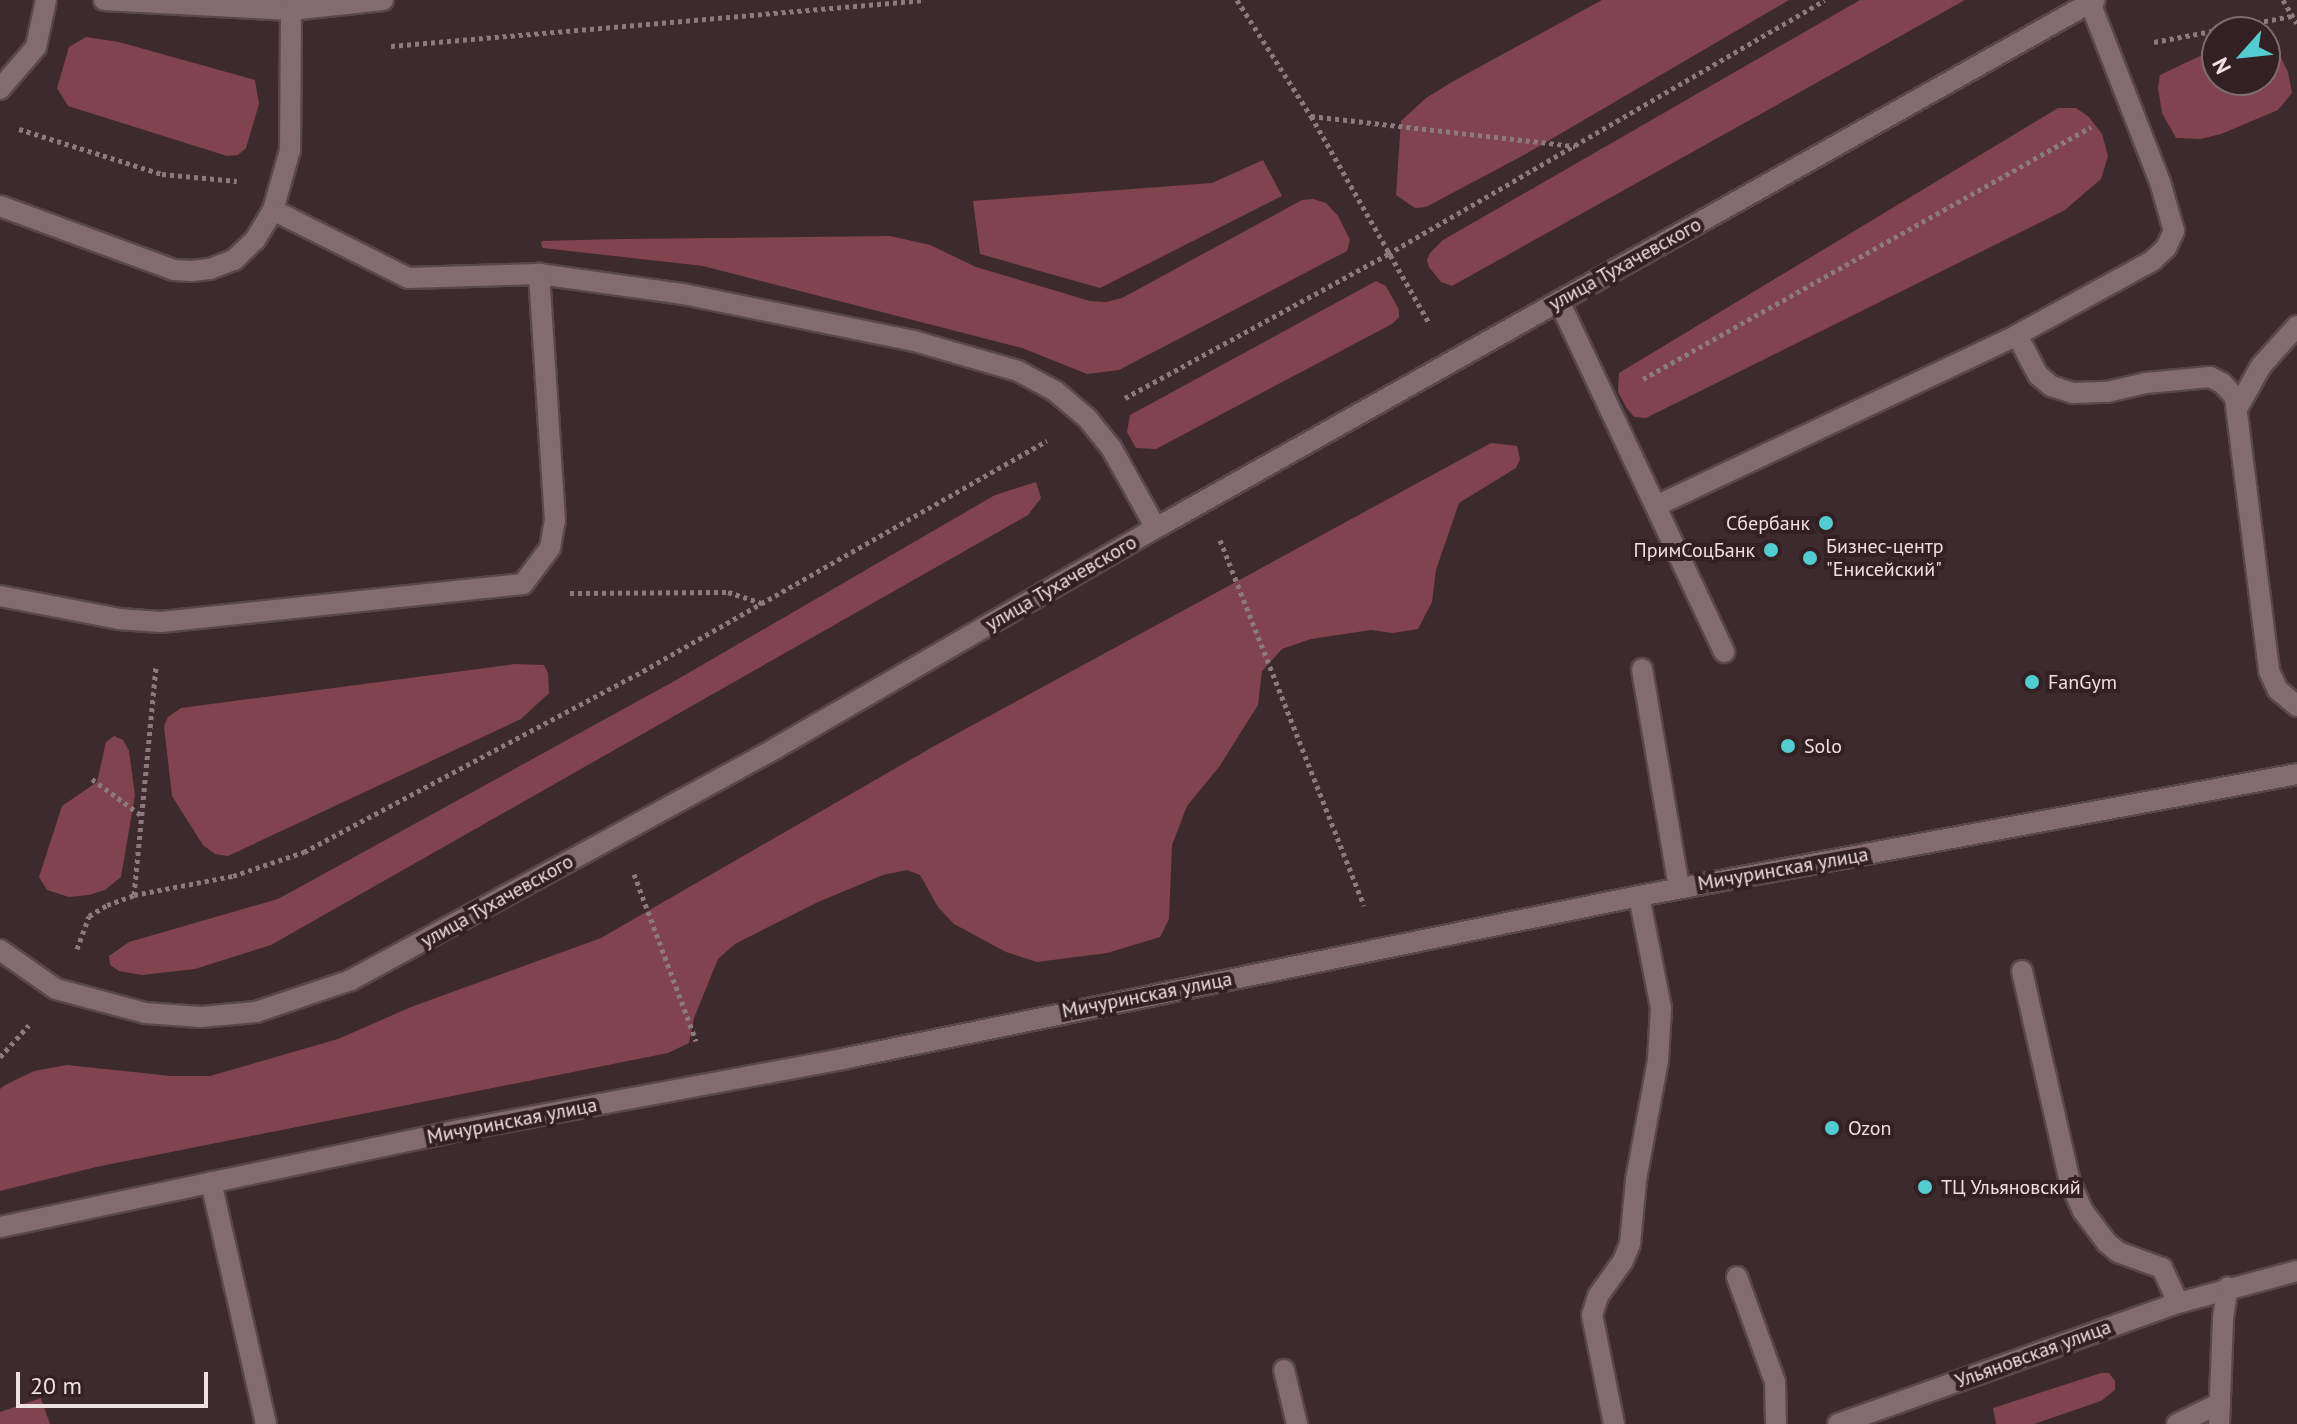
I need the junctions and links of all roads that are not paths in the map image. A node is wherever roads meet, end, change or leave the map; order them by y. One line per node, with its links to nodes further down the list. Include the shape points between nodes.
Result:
1 (46, 0): 6 (street, via 36,47)
2 (104, 0): 5 (street)
3 (383, 0): 5 (street)
4 (2092, 1): 10 (street, улица Тухачевского); 12 (street, via 2174,231 2152,261)
5 (291, 10): 8 (street, via 290,150)
6 (0, 89)
7 (0, 206): 8 (street, via 174,270 191,271 234,260 255,240)
8 (273, 210): 9 (street, via 408,278)
9 (539, 274): 15 (street, via 683,294 914,341 1018,371 1055,391 1087,418 1112,449); 16 (street, via 555,521 550,548 523,584 161,622)
10 (1559, 301): 14 (street); 15 (street, улица Тухачевского)
11 (2297, 326): 13 (street, via 2261,366)
12 (2017, 335): 13 (street, via 2038,375 2051,386 2073,393 2107,392 2210,377 2229,390); 14 (street)
13 (2238, 407): 19 (street, via 2269,671 2278,690)
14 (1656, 506): 17 (street)
15 (1156, 528): 23 (street, улица Тухачевского, via 776,748 351,980 256,1012 201,1017 145,1013 56,989)
16 (0, 596)
17 (1724, 652)
18 (1642, 669): 21 (street)
19 (2297, 706)
20 (2297, 774): 21 (street, Мичуринская улица)
21 (1679, 888): 22 (street, Мичуринская улица)
22 (1639, 896): 25 (street, Мичуринская улица); 35 (street, via 1661,1008 1630,1244 1592,1315)
23 (0, 950)
24 (2022, 971): 30 (street, via 2070,1182 2083,1211 2118,1252 2162,1268)
25 (211, 1182): 26 (street, Мичуринская улица); 33 (street)
26 (0, 1227)
27 (2297, 1271): 29 (street, Ульяновская улица)
28 (1737, 1277): 36 (street, via 1775,1382)
29 (2228, 1287): 30 (street, Ульяновская улица); 32 (street)
30 (2178, 1303): 37 (street, Ульяновская улица)
31 (1284, 1370): 34 (street)
32 (2220, 1414): 38 (street)
33 (266, 1424)
34 (1297, 1424)
35 (1614, 1424)
36 (1776, 1424)
37 (1838, 1424)
38 (2177, 1424)

